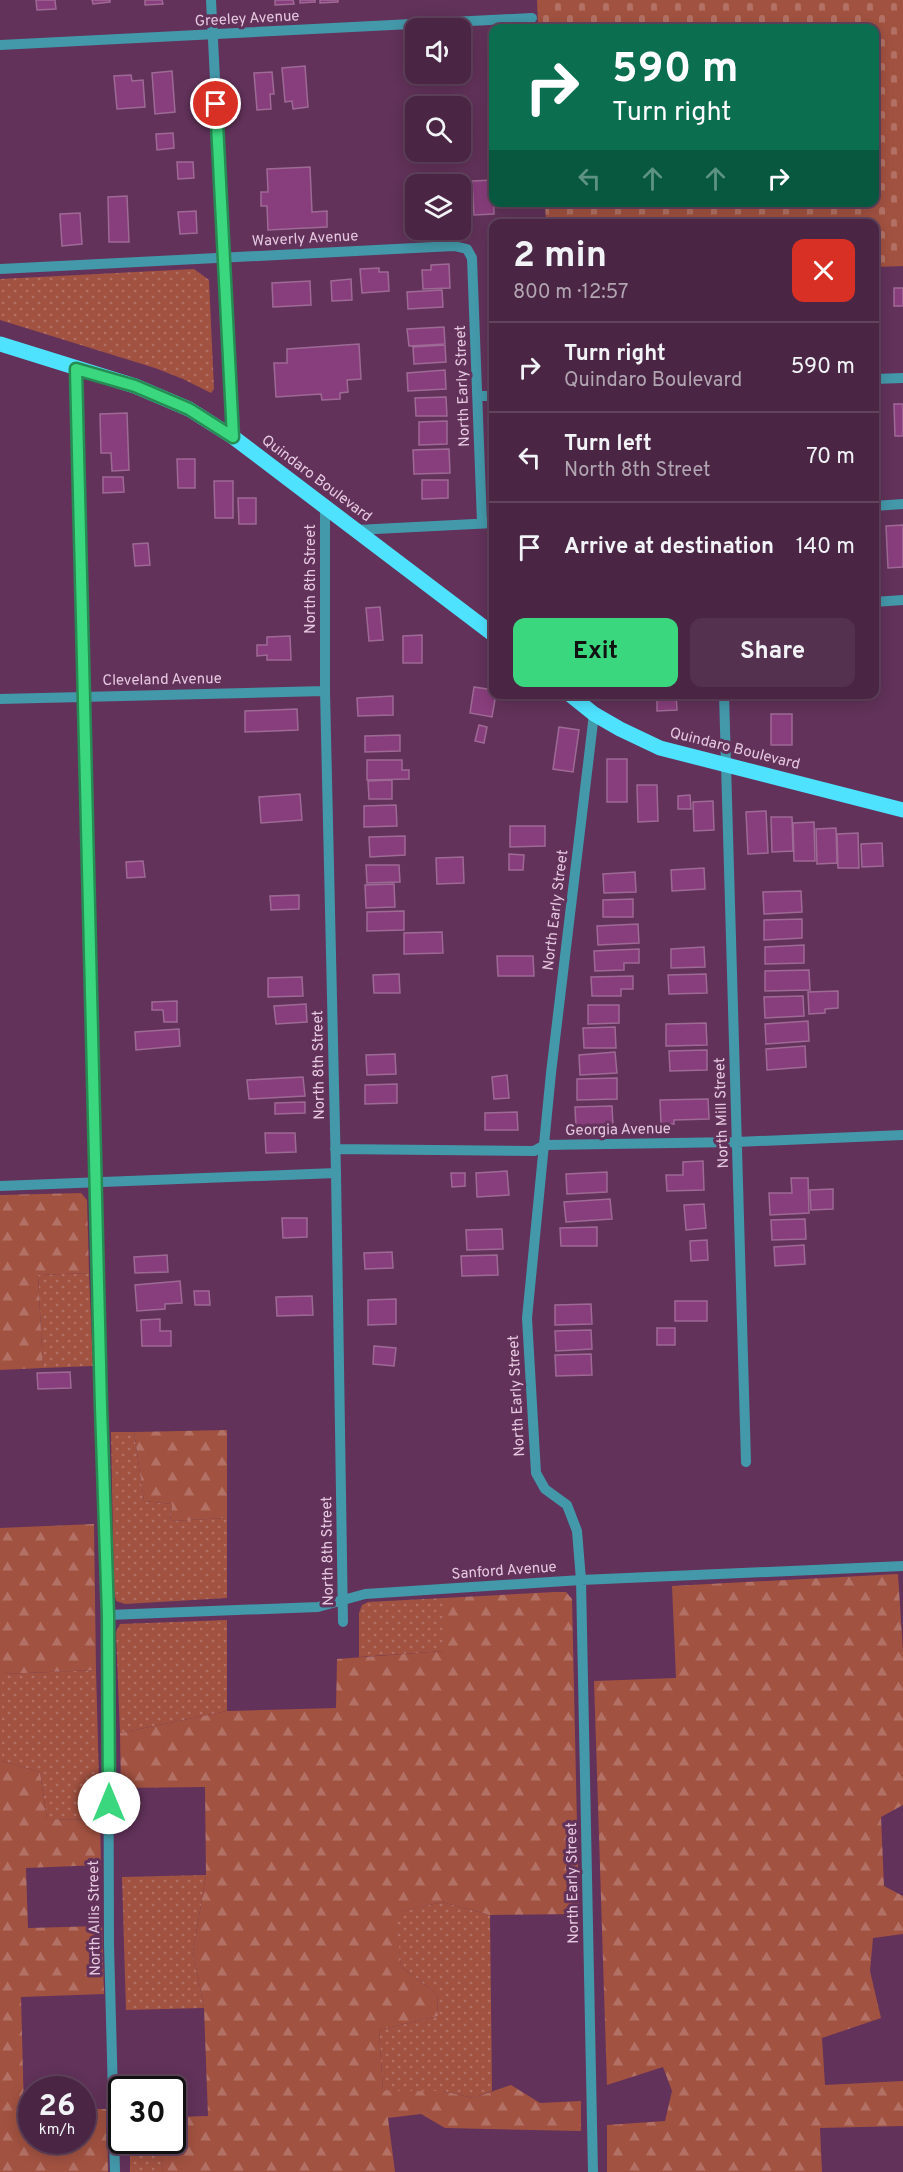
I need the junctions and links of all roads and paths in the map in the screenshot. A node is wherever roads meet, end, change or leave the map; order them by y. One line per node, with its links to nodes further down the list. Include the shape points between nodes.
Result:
1 (211, 0): 3 (street)
2 (532, 18): 3 (street, Greeley Avenue)
3 (212, 35): 4 (street, Greeley Avenue); 6 (street)
4 (0, 45)
5 (466, 249): 6 (street, Waverly Avenue, via 454,246); 12 (street, North Early Street, via 472,258)
6 (225, 257): 7 (street, Waverly Avenue); 14 (street)
7 (0, 269)
8 (0, 344): 9 (main road, Quindaro Boulevard)
9 (76, 369): 14 (main road, Quindaro Boulevard, via 135,386 189,409); 24 (street, North Allis Street)
10 (903, 378): 11 (street)
11 (879, 380)
12 (478, 396): 13 (street); 18 (street, North Early Street)
13 (489, 396)
14 (233, 437): 17 (main road, Quindaro Boulevard)
15 (903, 504): 16 (street)
16 (879, 506)
17 (325, 507): 19 (main road, Quindaro Boulevard); 23 (street, North 8th Street)
18 (488, 523): 19 (street)
19 (356, 530): 22 (main road, Quindaro Boulevard)
20 (903, 600): 21 (street)
21 (879, 602)
22 (489, 631)
23 (325, 691): 24 (street, Cleveland Avenue); 34 (street, North 8th Street)
24 (84, 695): 25 (street, Cleveland Avenue); 36 (street, North Allis Street)
25 (0, 699)
26 (575, 699): 28 (main road, Quindaro Boulevard)
27 (724, 699): 29 (street, North Mill Street)
28 (594, 714): 29 (main road, Quindaro Boulevard, via 660,748); 33 (street, North Early Street)
29 (727, 763): 30 (main road, Quindaro Boulevard); 32 (street, North Mill Street)
30 (903, 810)
31 (903, 1136): 32 (street, Georgia Avenue)
32 (737, 1142): 33 (street, Georgia Avenue); 38 (street, North Mill Street)
33 (544, 1146): 34 (street, Georgia Avenue, via 534,1151); 40 (street, North Early Street, via 527,1318 536,1473 545,1489 567,1505 577,1531)
34 (335, 1149): 35 (street, North 8th Street)
35 (336, 1173): 36 (street); 41 (street, North 8th Street)
36 (95, 1182): 37 (street); 42 (street, North Allis Street)
37 (0, 1185)
38 (746, 1462)
39 (903, 1566): 40 (street, Sanford Avenue)
40 (580, 1580): 41 (street, Sanford Avenue, via 365,1594); 45 (street, North Early Street)
41 (344, 1601): 42 (street, Sanford Avenue, via 318,1607); 43 (street, North 8th Street)
42 (108, 1615): 44 (street, North Allis Street, via 109,1944)
43 (343, 1622)
44 (115, 2172)
45 (593, 2172)

